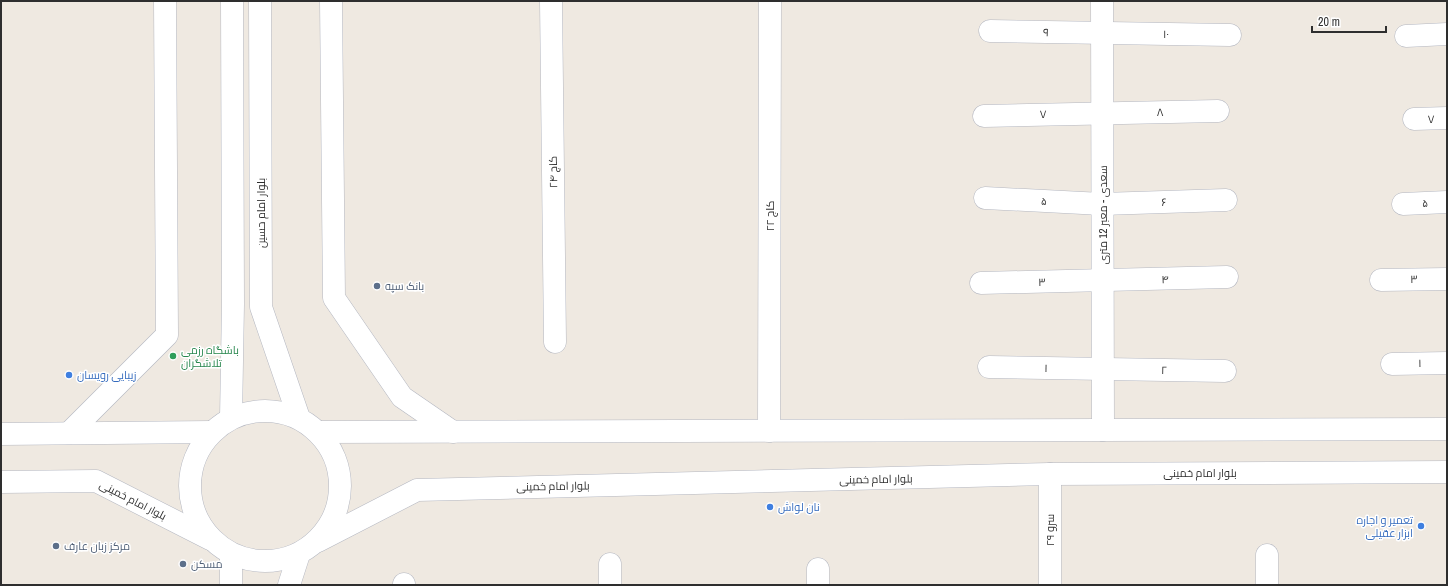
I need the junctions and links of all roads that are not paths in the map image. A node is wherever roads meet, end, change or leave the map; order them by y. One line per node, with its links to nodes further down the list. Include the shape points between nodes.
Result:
1 (165, 1): 42 (street, via 168,335)
2 (232, 1): 34 (street)
3 (260, 1): 35 (street, بلوار امام حسین, via 261,306)
4 (331, 1): 41 (street, via 334,298 402,397)
5 (551, 1): 28 (street, کاج ۲۴)
6 (770, 1): 38 (street, کاج ۲۲)
7 (1102, 1): 9 (street, سعدی - معبر 12 متری)
8 (990, 31): 9 (street, ۹)
9 (1102, 34): 11 (street, ۱۰); 14 (street, سعدی - معبر 12 متری)
10 (1447, 34): 12 (street)
11 (1230, 35)
12 (1406, 36)
13 (1218, 111): 14 (street, ۸)
14 (1102, 113): 15 (street, ۷); 21 (street, سعدی - معبر 12 متری)
15 (984, 116)
16 (1447, 118): 17 (street, ۷)
17 (1414, 119)
18 (985, 198): 21 (street, ۵)
19 (1226, 200): 21 (street, ۶)
20 (1447, 202): 22 (street, ۵)
21 (1102, 204): 26 (street, سعدی - معبر 12 متری)
22 (1403, 204)
23 (1227, 277): 26 (street, ۴)
24 (1447, 279): 25 (street, ۳)
25 (1381, 280)
26 (1103, 281): 27 (street, ۳); 32 (street, سعدی - معبر 12 متری)
27 (981, 283)
28 (554, 342)
29 (1447, 363): 30 (street, ۱)
30 (1392, 364)
31 (989, 367): 32 (street, ۱)
32 (1103, 369): 33 (street, ۲); 37 (street, سعدی - معبر 12 متری)
33 (1225, 371)
34 (231, 418): 35 (street, via 253,411 277,411); 39 (street)
35 (299, 418): 40 (street)
36 (1447, 428): 37 (street)
37 (1103, 430): 38 (street)
38 (769, 431): 41 (street)
39 (212, 432): 42 (street); 47 (street, via 198,451 190,474 190,498 198,521)
40 (318, 432): 41 (street); 48 (street, via 332,451 340,474 340,498 333,521)
41 (453, 432)
42 (69, 433): 43 (street)
43 (1, 434)
44 (1447, 472): 45 (street, بلوار امام خمینی)
45 (1050, 474): 48 (street, بلوار امام خمینی, via 417,490); 54 (street, سرو ۲۹)
46 (1, 482): 47 (street, بلوار امام خمینی, via 96,481)
47 (212, 540): 49 (street)
48 (318, 541): 50 (street)
49 (232, 554): 50 (street, via 254,561 277,561); 52 (street)
50 (299, 554): 53 (street)
51 (1267, 555): 55 (street)
52 (232, 585)
53 (289, 585)
54 (1050, 585)
55 (1267, 585)

